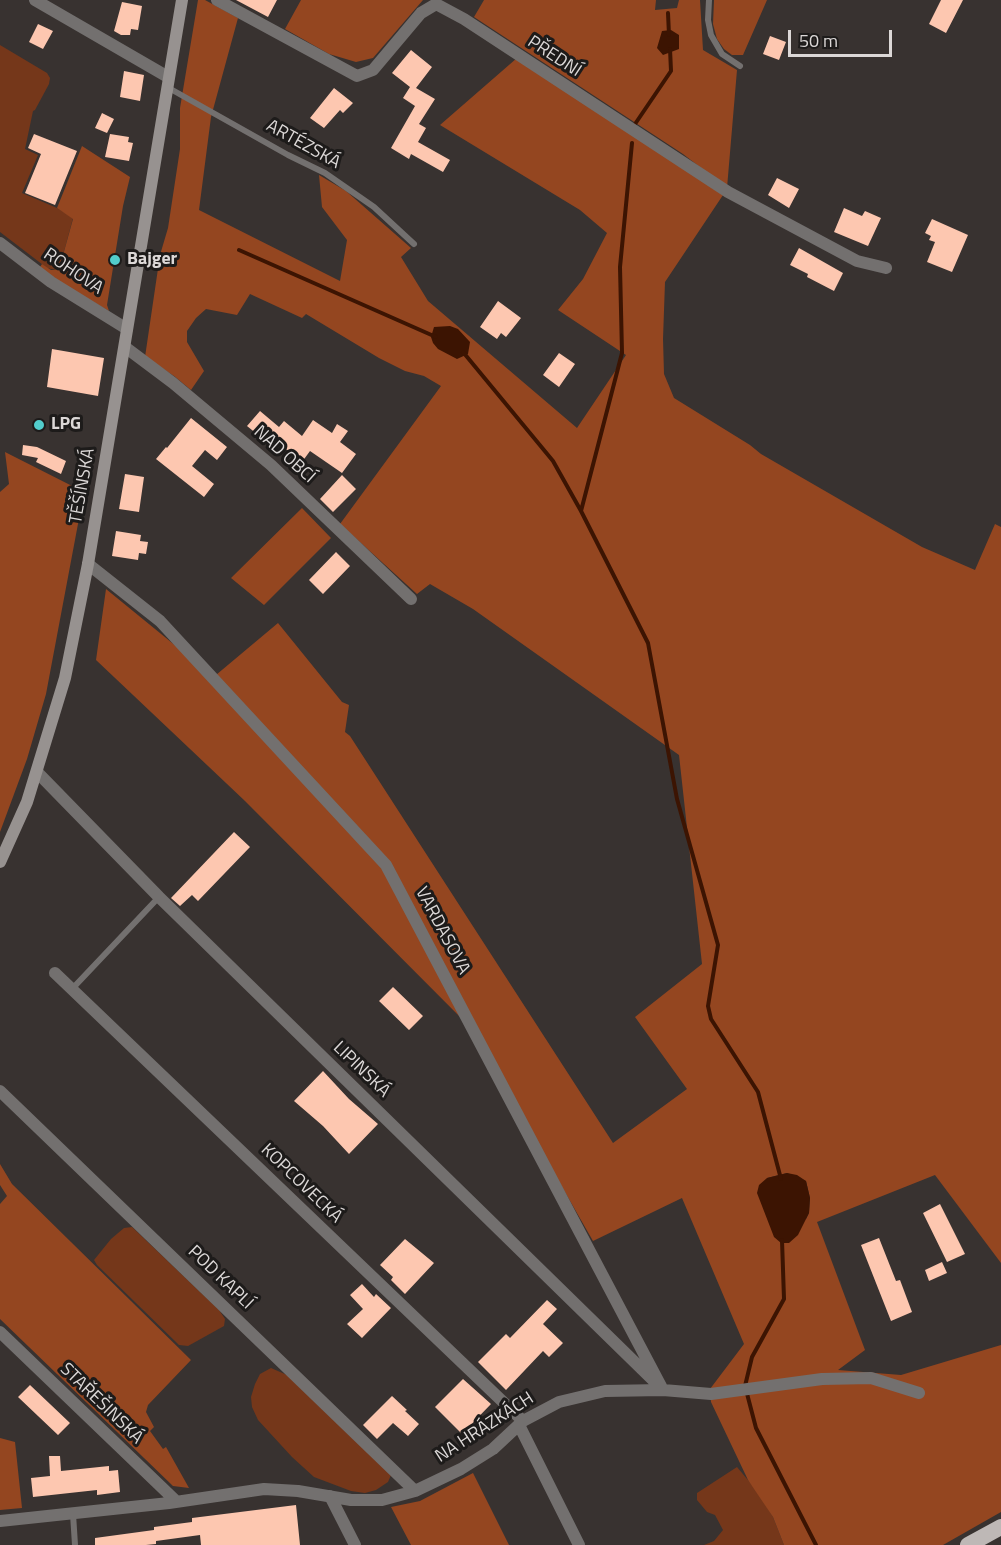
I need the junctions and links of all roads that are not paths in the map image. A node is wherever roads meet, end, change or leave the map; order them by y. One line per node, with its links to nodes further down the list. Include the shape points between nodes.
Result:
1 (35, 0): 6 (street)
2 (182, 0): 6 (main road, TĚŠÍNSKÁ)
3 (218, 0): 9 (street, PŘEDNÍ, via 357,76 373,70 422,13 436,4 728,192 857,261)
4 (709, 0): 5 (lane, via 711,35 722,54)
5 (740, 66)
6 (167, 82): 8 (lane, ARTÉZSKÁ, via 288,155 326,173 374,207); 10 (main road, TĚŠÍNSKÁ)
7 (0, 243): 10 (street, ROHOVA, via 64,290)
8 (414, 244)
9 (886, 268)
10 (127, 329): 11 (main road, TĚŠÍNSKÁ)
11 (125, 347): 12 (main road, TĚŠÍNSKÁ); 13 (street, NAD OBCÍ, via 271,465)
12 (88, 564): 14 (main road, TĚŠÍNSKÁ, via 65,678); 21 (street, VARDASOVA, via 160,621 386,865)
13 (411, 599)
14 (37, 772): 15 (main road, TĚŠÍNSKÁ); 16 (street, LIPINSKÁ)
15 (0, 862)
16 (159, 897): 18 (lane); 21 (street, LIPINSKÁ)
17 (55, 973): 18 (street, KOPCOVECKÁ)
18 (72, 989): 23 (street, KOPCOVECKÁ)
19 (0, 1091): 24 (street, POD KAPLÍ)
20 (0, 1332): 26 (street, STAŘEŠINSKÁ)
21 (663, 1390): 22 (street, NA HRÁZKÁCH, via 711,1394 822,1379 871,1378); 23 (street, NA HRÁZKÁCH, via 605,1391 559,1402)
22 (919, 1393)
23 (521, 1423): 24 (street, NA HRÁZKÁCH, via 493,1449); 32 (street, KOPCOVECKÁ)
24 (415, 1491): 25 (street, NA HRÁZKÁCH, via 382,1500)
25 (330, 1496): 26 (street, NA HRÁZKÁCH, via 264,1489); 31 (street)
26 (177, 1502): 27 (street, NA HRÁZKÁCH)
27 (73, 1513): 28 (street, NA HRÁZKÁCH); 30 (lane)
28 (0, 1521)
29 (1001, 1527): 33 (highway)
30 (75, 1545)
31 (355, 1545)
32 (579, 1545)
33 (968, 1545)

